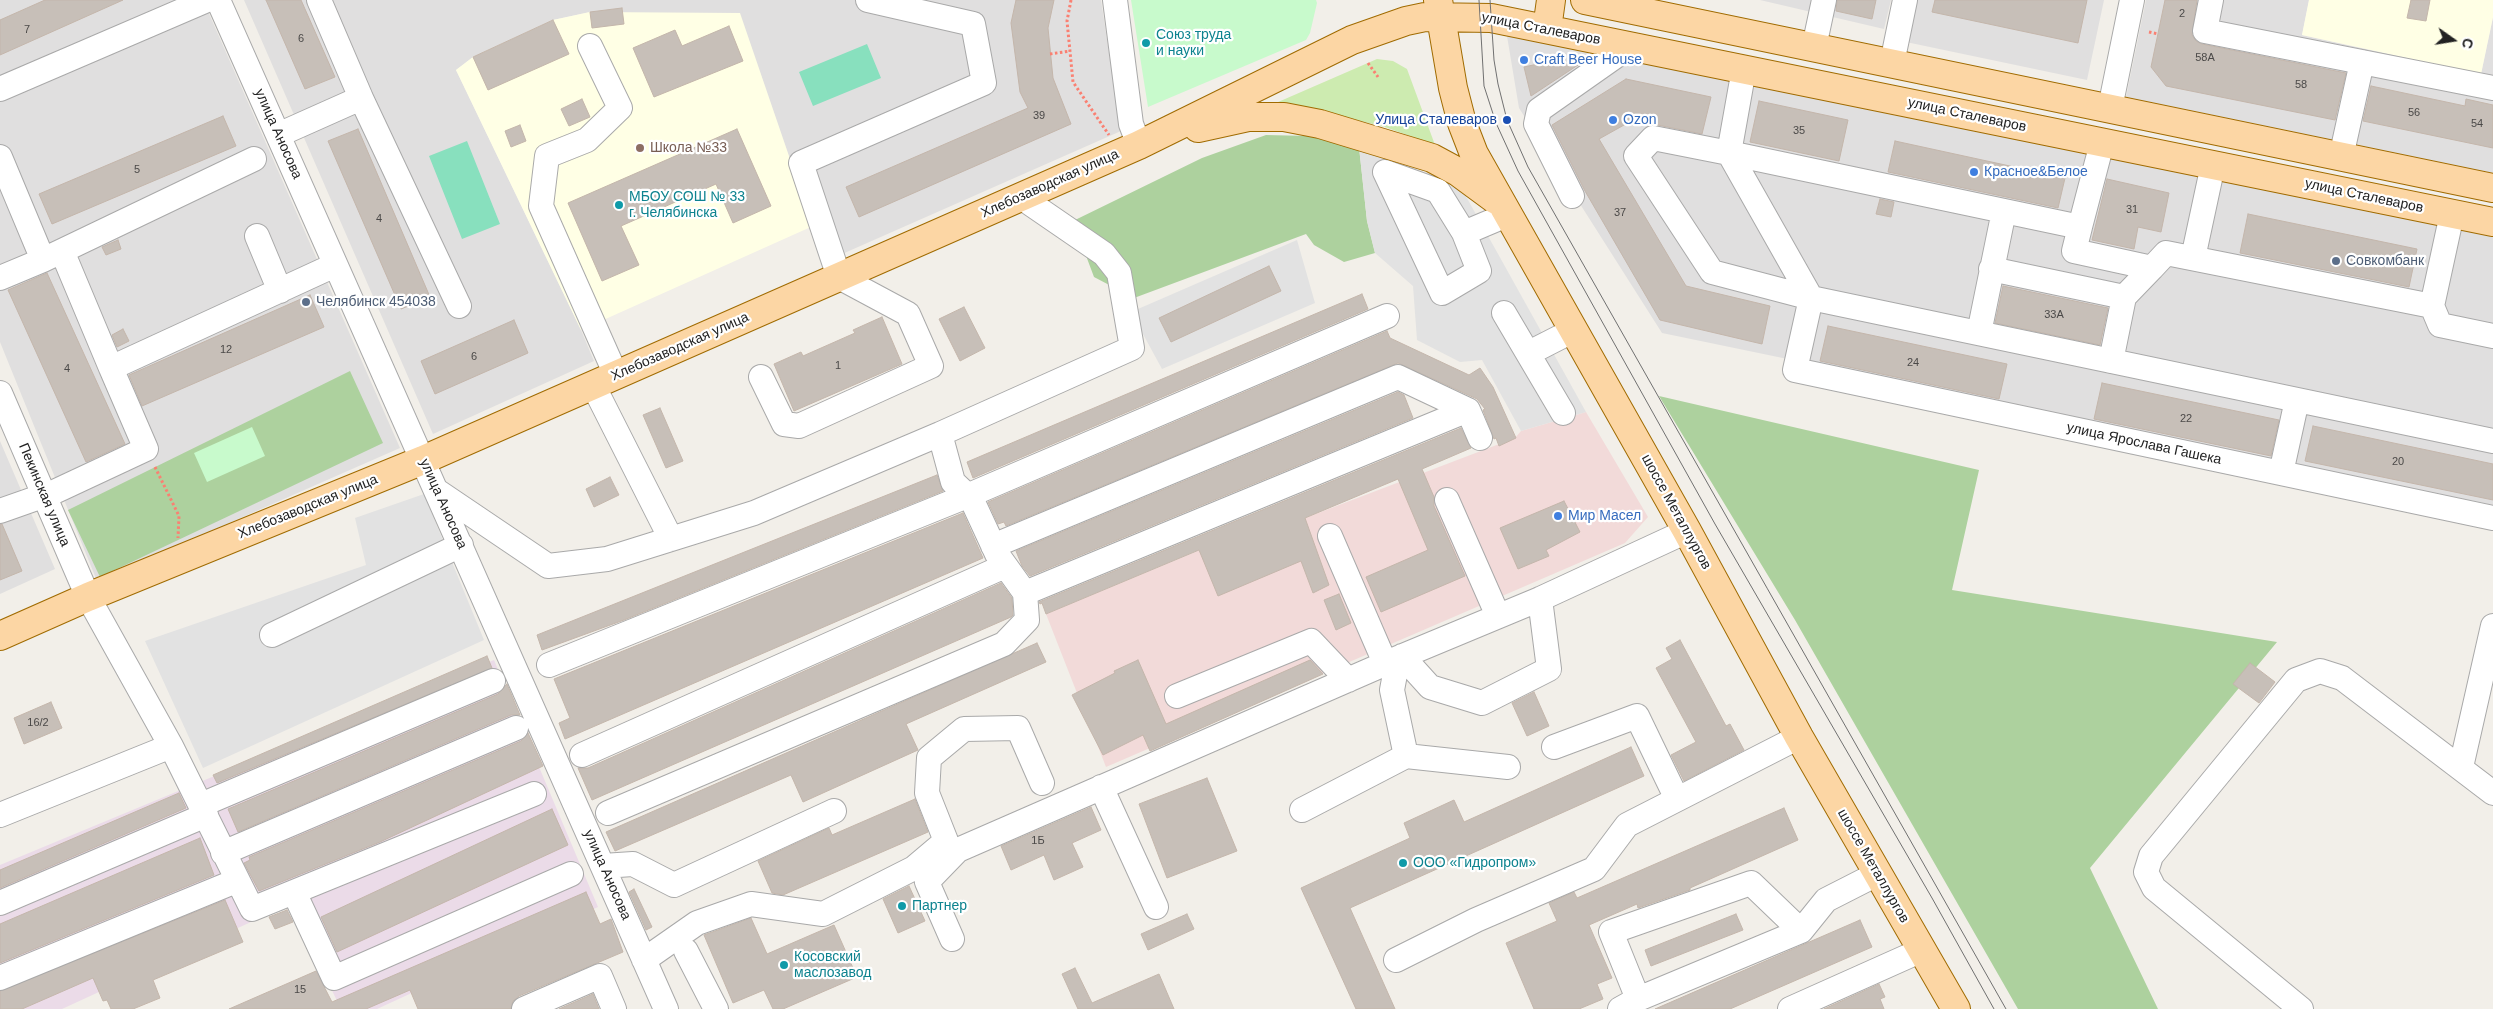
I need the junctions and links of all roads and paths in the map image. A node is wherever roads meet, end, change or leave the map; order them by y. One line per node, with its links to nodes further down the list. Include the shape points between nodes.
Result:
1 (207, 0): 30 (street)
2 (218, 0): 34 (street, улица Аносова)
3 (319, 0): 31 (street)
4 (868, 0): 58 (street, via 973,24 984,83 800,163)
5 (1072, 0): 22 (path, via 1067,21)
6 (1115, 0): 36 (street, via 1131,124)
7 (1408, 0): 18 (main road, Хлебозаводская улица)
8 (1552, 0): 15 (main road)
9 (1585, 0): 21 (main road)
10 (1824, 0): 21 (street)
11 (1905, 0): 26 (street)
12 (2132, 0): 33 (street)
13 (2211, 0): 24 (street, via 2205,31)
14 (1439, 8): 15 (main road, улица Сталеваров); 18 (main road, Хлебозаводская улица); 46 (main road, шоссе Металлургов, via 1462,123 1474,154)
15 (1547, 29): 20 (main road, улица Сталеваров)
16 (2149, 32): 17 (path)
17 (2158, 34)
18 (1352, 40): 36 (main road, Хлебозаводская улица)
19 (590, 46): 74 (street, via 620,108 587,140 547,156 540,206)
20 (1630, 46): 27 (main road, улица Сталеваров); 44 (street, via 1539,110 1536,124)
21 (1814, 47): 26 (main road)
22 (1070, 51): 23 (path); 35 (path, via 1073,82)
23 (1050, 54)
24 (2362, 62): 29 (street); 39 (street)
25 (1368, 63): 28 (path)
26 (1892, 63): 32 (main road); 33 (main road)
27 (1744, 70): 32 (main road, улица Сталеваров); 38 (street)
28 (1378, 77)
29 (2493, 88)
30 (0, 89)
31 (361, 98): 34 (street); 63 (street)
32 (1885, 98): 37 (main road, улица Сталеваров)
33 (2110, 108): 39 (main road)
34 (278, 135): 55 (street, улица Аносова)
35 (1109, 135)
36 (1149, 140): 45 (main road, Хлебозаводская улица); 46 (main road, via 1248,117 1284,117 1320,124 1432,158 1458,172)
37 (2102, 142): 42 (main road, улица Сталеваров); 50 (street)
38 (1729, 153): 47 (street); 62 (street); 62 (street, via 1653,138 1636,156 1712,272)
39 (2341, 156): 43 (main road)
40 (0, 158): 53 (street)
41 (254, 159): 53 (street)
42 (2213, 165): 48 (main road, улица Сталеваров); 54 (street)
43 (2493, 188)
44 (1572, 196)
45 (1021, 197): 58 (main road, Хлебозаводская улица); 79 (street, via 1104,254 1119,273 1132,348)
46 (1506, 210): 51 (street); 67 (main road, шоссе Металлургов)
47 (2004, 211): 50 (street); 57 (street)
48 (2452, 214): 49 (main road, улица Сталеваров); 64 (street)
49 (2493, 222)
50 (2080, 227): 56 (street, via 2074,251)
51 (1464, 233): 51 (street, via 1438,191 1384,172 1442,293 1479,271)
52 (257, 236): 60 (street)
53 (52, 255): 59 (street); 72 (street)
54 (2193, 258): 56 (street, via 2166,253); 64 (street)
55 (335, 265): 60 (street); 83 (street, улица Аносова)
56 (2152, 268): 61 (street)
57 (1991, 269): 61 (street); 68 (street)
58 (840, 277): 73 (street, via 908,314 931,366 799,426 784,424); 74 (main road, Хлебозаводская улица)
59 (0, 278)
60 (280, 291): 72 (street)
61 (2124, 297): 71 (street)
62 (1811, 298): 68 (street); 84 (street, улица Ярослава Гашека, via 1795,370)
63 (459, 306)
64 (2432, 306): 69 (street, via 2440,326)
65 (1504, 312): 70 (street)
66 (1387, 316): 87 (street)
67 (1574, 330): 70 (street); 91 (main road, шоссе Металлургов)
68 (1979, 334): 71 (street)
69 (2493, 336)
70 (1529, 353): 78 (street)
71 (2111, 361): 76 (street)
72 (111, 368): 82 (street)
73 (761, 377)
74 (604, 380): 83 (main road, Хлебозаводская улица); 93 (street)
75 (0, 394): 86 (street, Пекинская улица)
76 (2297, 400): 81 (street); 84 (street)
77 (1468, 410): 80 (street); 96 (street, via 1398,377); 98 (street)
78 (1563, 413)
79 (940, 434): 87 (street, via 953,482); 93 (street, via 754,513)
80 (1480, 438)
81 (2493, 441)
82 (146, 449): 86 (street); 94 (path, via 179,516)
83 (424, 460): 85 (street, улица Аносова); 99 (main road, Хлебозаводская улица)
84 (2281, 473): 90 (street, улица Ярослава Гашека)
85 (437, 491): 93 (street, via 548,566 606,559); 95 (street, улица Аносова)
86 (44, 496): 89 (street); 99 (street, Пекинская улица)
87 (967, 496): 96 (street, via 972,500); 106 (street)
88 (1447, 500): 101 (street)
89 (0, 511)
90 (2493, 518)
91 (1688, 531): 100 (street); 111 (main road, шоссе Металлургов)
92 (1330, 536): 105 (street)
93 (672, 539)
94 (178, 542)
95 (461, 545): 102 (street); 129 (street, улица Аносова)
96 (993, 546): 97 (street)
97 (1005, 566): 98 (street); 114 (street)
98 (1025, 593): 126 (street, via 1027,620 1004,644)
99 (88, 597): 103 (main road, Хлебозаводская улица); 112 (street, Пекинская улица)
100 (1540, 599): 101 (street); 105 (street, via 1549,669 1482,703 1430,687)
101 (1498, 616): 105 (street)
102 (272, 635)
103 (0, 636)
104 (2491, 641): 117 (street)
105 (1395, 659): 107 (street); 115 (street, via 1392,690)
106 (549, 665)
107 (1348, 680): 109 (street, via 1311,641); 119 (street)
108 (492, 681): 123 (street)
109 (1177, 696)
110 (516, 728): 128 (street)
111 (1799, 737): 122 (street); 131 (main road, шоссе Металлургов)
112 (171, 746): 123 (street, Пекинская улица); 127 (street)
113 (1554, 747): 122 (street, via 1637,716)
114 (582, 755)
115 (1406, 756): 116 (street); 124 (street)
116 (1508, 767)
117 (2461, 767): 120 (street); 150 (street, via 2342,678 2320,671 2296,680 2150,856 2146,872 2154,888)
118 (1042, 783): 140 (street, via 1018,728 964,730 929,758 927,792 946,841 914,868 824,914 751,904 733,910 697,923)
119 (1101, 787): 135 (street); 137 (street, via 958,850 927,882)
120 (2493, 793)
121 (534, 794): 133 (street)
122 (1677, 799): 141 (street, via 1627,825 1594,869 1476,920)
123 (204, 810): 128 (street, Пекинская улица); 134 (street)
124 (1302, 810)
125 (834, 811): 129 (street, via 674,884 633,864)
126 (608, 814)
127 (0, 815)
128 (223, 853): 132 (street, Пекинская улица)
129 (603, 866): 140 (street, улица Аносова)
130 (571, 874): 133 (street, via 334,978)
131 (1877, 874): 136 (street, via 1826,900); 138 (main road, шоссе Металлургов)
132 (236, 881): 133 (street, Пекинская улица, via 252,909); 142 (street)
133 (294, 892)
134 (0, 903)
135 (1156, 907)
136 (1801, 931): 143 (street); 143 (street, via 1752,883 1611,932)
137 (952, 939)
138 (1922, 950): 148 (street); 149 (main road, шоссе Металлургов)
139 (686, 951): 147 (street)
140 (644, 960): 146 (street, улица Аносова)
141 (1396, 960)
142 (0, 978)
143 (1629, 1004)
144 (524, 1009): 145 (street, via 600,976)
145 (614, 1009)
146 (666, 1009)
147 (716, 1009)
148 (1790, 1009)
149 (1956, 1009)
150 (2301, 1009)

